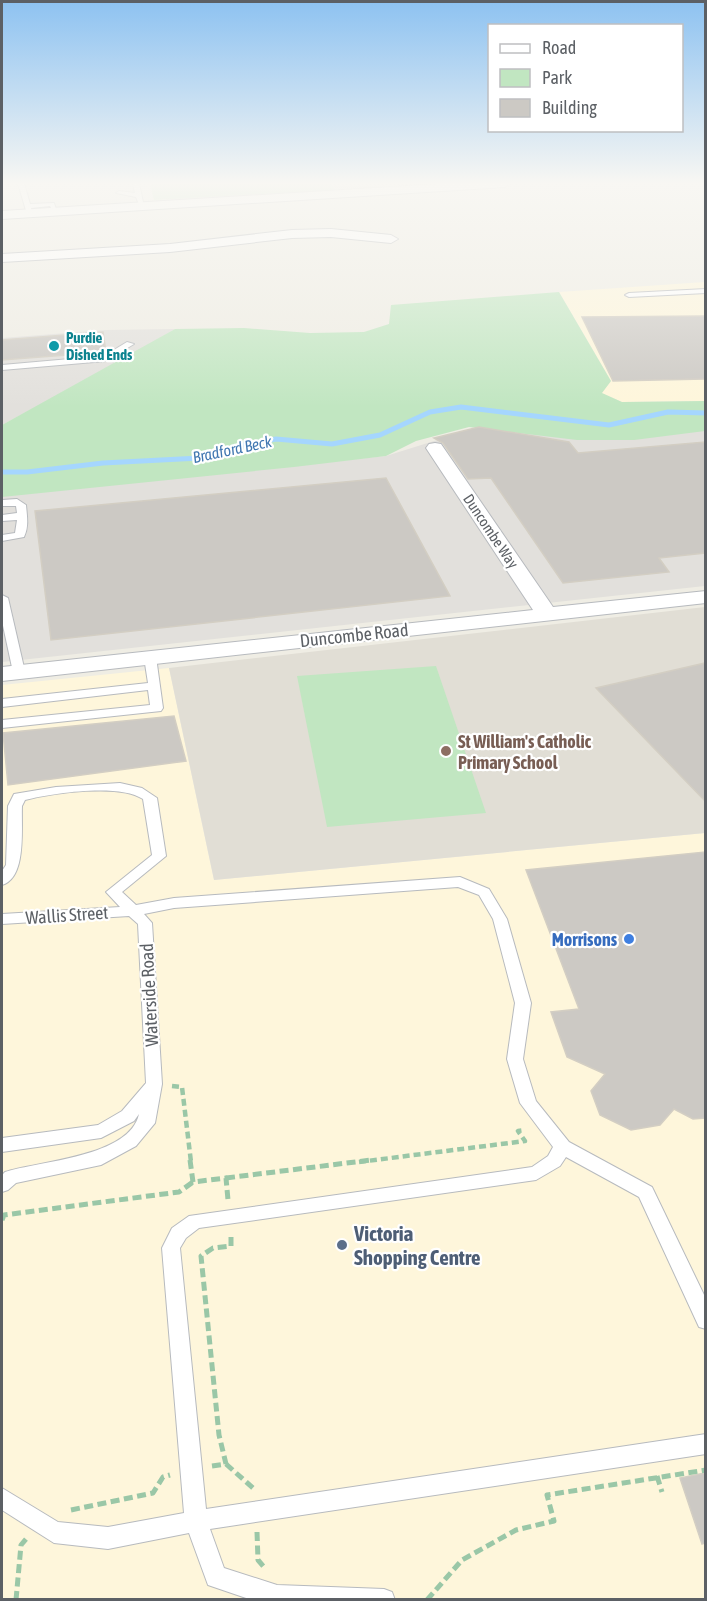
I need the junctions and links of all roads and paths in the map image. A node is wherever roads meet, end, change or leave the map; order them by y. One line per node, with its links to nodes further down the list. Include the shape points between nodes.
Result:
1 (705, 291): 2 (lane)
2 (628, 295)
3 (130, 344): 4 (lane, via 106,358)
4 (2, 368)
5 (435, 448): 12 (street, Duncombe Way)
6 (2, 503): 7 (lane, via 17,502)
7 (22, 516): 8 (lane); 9 (lane, via 20,535)
8 (2, 518)
9 (2, 538)
10 (705, 597): 12 (street, Duncombe Road)
11 (2, 598): 14 (lane)
12 (547, 615): 13 (street, Duncombe Road)
13 (150, 657): 14 (street, Duncombe Road); 15 (lane)
14 (10, 673)
15 (154, 686): 16 (lane); 17 (lane, via 157,708)
16 (2, 703)
17 (2, 724)
18 (2, 880): 19 (lane, Waterside Road, via 13,865 15,806 19,797 128,788 150,798 159,856 113,892)
19 (132, 911): 20 (lane, Wallis Street); 21 (lane, Waterside Road, via 145,923); 22 (lane, Wallis Street, via 174,903 460,882 484,892 500,919 523,1003 515,1059 528,1103)
20 (2, 920)
21 (154, 1084): 23 (lane, via 128,1116 101,1131); 27 (lane, Waterside Road, via 146,1123 130,1141 95,1160 11,1177)
22 (546, 1128): 24 (lane, Wallis Street); 25 (path, via 518,1131 525,1141)
23 (2, 1145)
24 (563, 1147): 29 (lane, Wallis Street, via 646,1192); 33 (lane, via 555,1161 536,1173 195,1221 179,1233 171,1248)
25 (226, 1178)
26 (193, 1182): 28 (path, via 179,1192 4,1215)
27 (2, 1185)
28 (2, 1220)
29 (705, 1321)
30 (705, 1444): 33 (lane)
31 (705, 1470): 35 (path, via 547,1495 554,1521 516,1530 462,1560)
32 (2, 1498): 33 (lane, via 54,1532 108,1538)
33 (196, 1521): 34 (lane, via 216,1577 277,1596)
34 (384, 1599)
35 (426, 1599)

